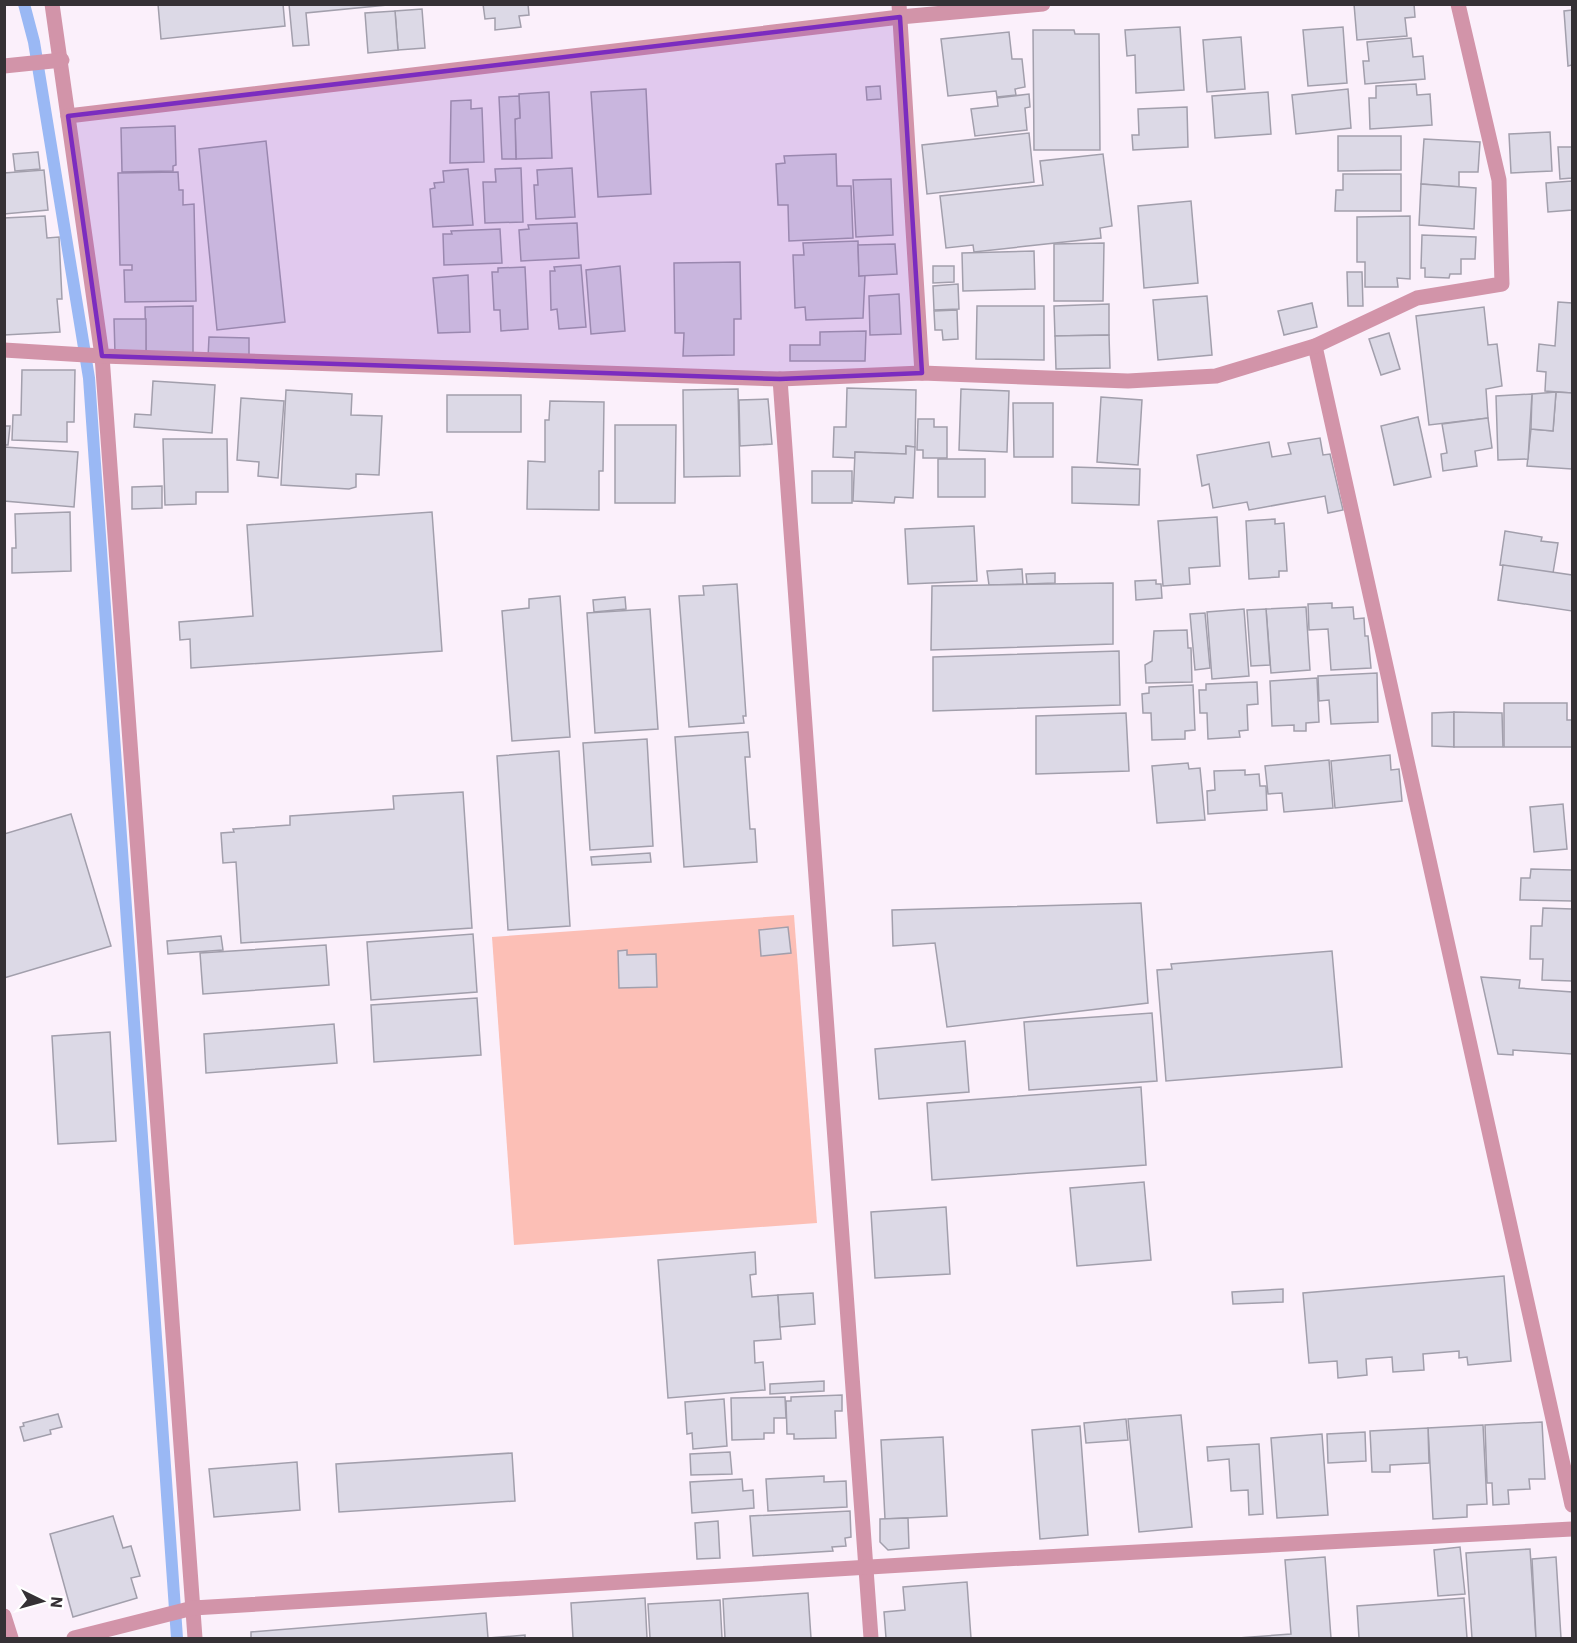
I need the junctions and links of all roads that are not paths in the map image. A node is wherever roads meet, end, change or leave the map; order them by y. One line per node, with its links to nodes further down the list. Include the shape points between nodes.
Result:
1 (52, 4): 5 (street)
2 (1043, 4): 4 (street)
3 (1458, 4): 8 (street, via 1499,180 1502,284 1417,298)
4 (899, 11): 7 (street); 11 (street)
5 (62, 60): 6 (street); 7 (street)
6 (4, 66)
7 (68, 116): 10 (street)
8 (1315, 346): 11 (street, via 1216,376 1128,381); 13 (street)
9 (4, 351): 10 (street)
10 (100, 356): 12 (street); 16 (street)
11 (922, 373): 12 (street)
12 (780, 379): 15 (street)
13 (1572, 1505)
14 (1572, 1529): 15 (street)
15 (865, 1567): 16 (street); 21 (street)
16 (191, 1608): 19 (street); 20 (street)
17 (4, 1616): 18 (street)
18 (11, 1638)
19 (74, 1638)
20 (195, 1638)
21 (871, 1638)

